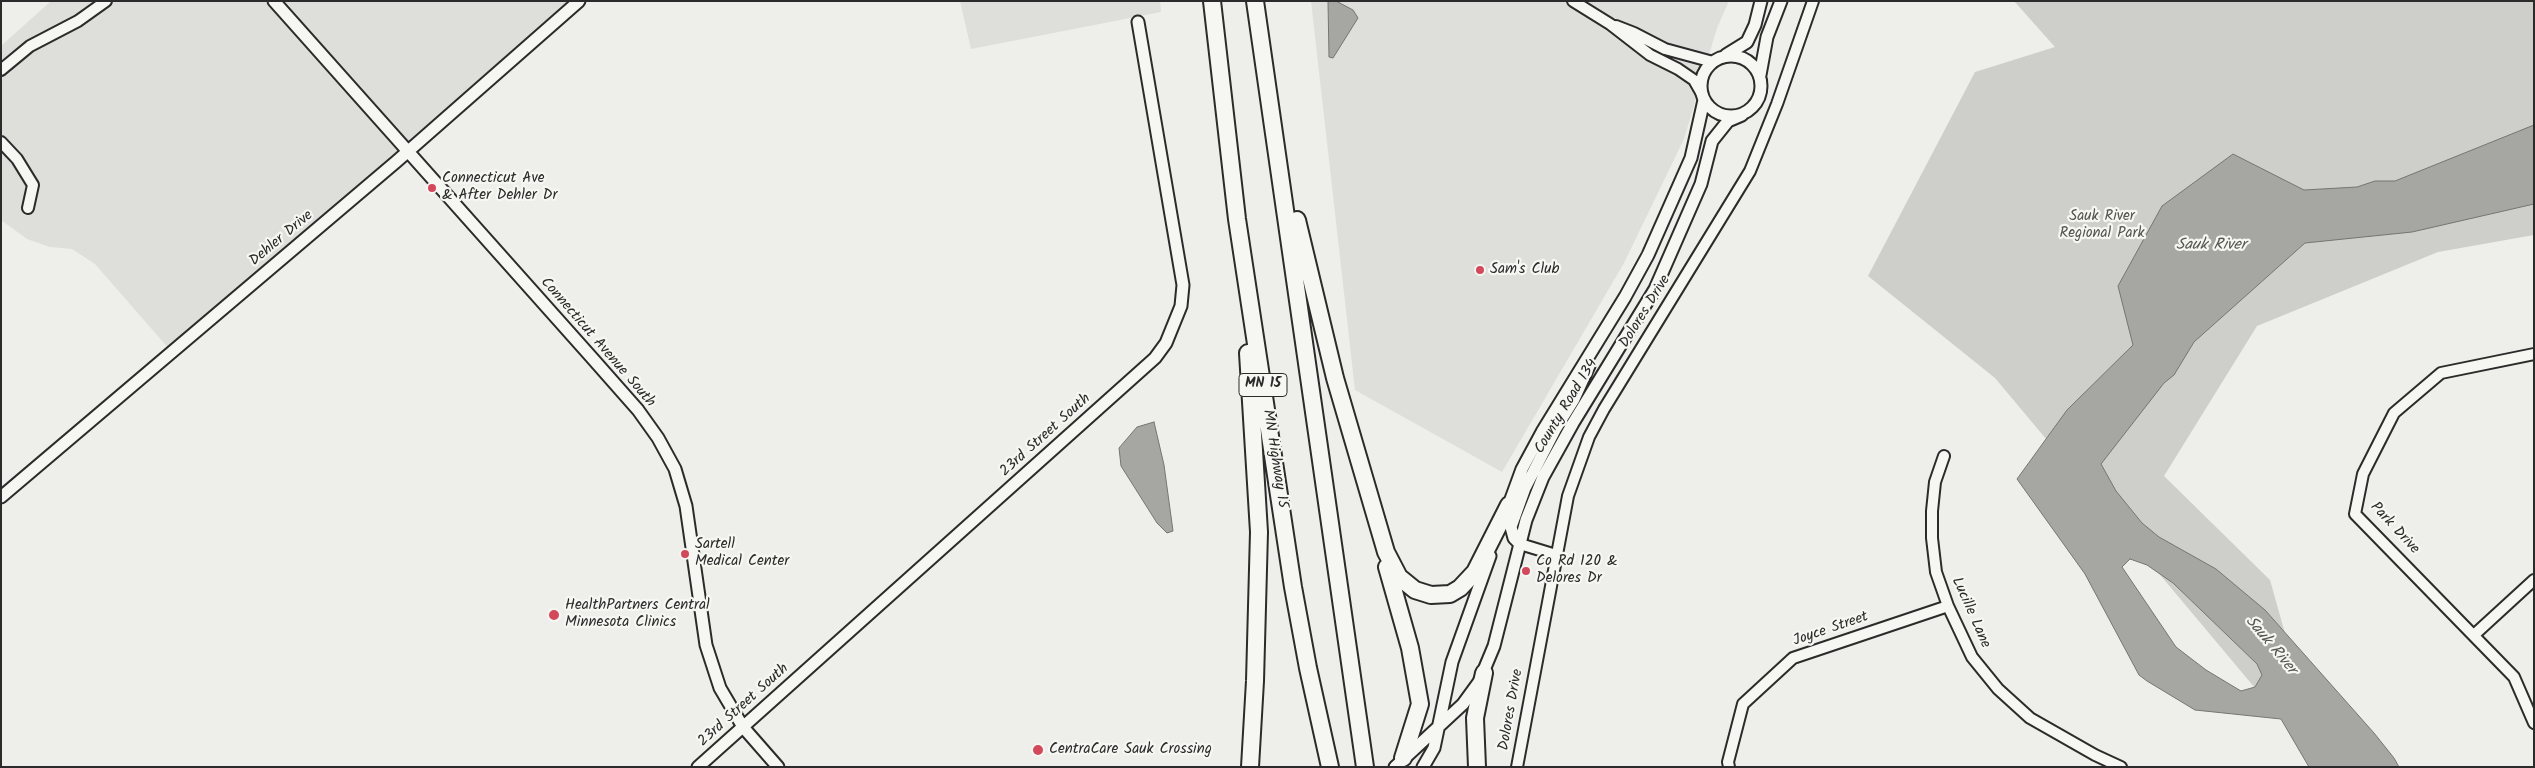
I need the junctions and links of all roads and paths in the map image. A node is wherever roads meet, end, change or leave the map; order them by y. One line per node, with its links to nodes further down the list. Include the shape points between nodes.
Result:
1 (106, 1): 13 (street, via 78,21 30,46)
2 (274, 1): 19 (street, Connecticut Avenue South)
3 (579, 1): 19 (street, Dehler Drive)
4 (1212, 1): 21 (highway, MN Highway 15 / MN 15)
5 (1255, 1): 16 (highway, MN 15)
6 (1573, 1): 11 (street)
7 (1761, 1): 12 (street, via 1747,42)
8 (1781, 1): 14 (street, via 1767,37)
9 (1812, 1): 29 (street, Dolores Drive, via 1778,104 1750,171 1589,438 1568,496)
10 (1138, 22): 36 (street, 23rd Street South, via 1183,285 1181,306 1166,343 1155,358)
11 (1610, 24): 12 (street, via 1665,49); 15 (street, via 1644,51 1694,80)
12 (1718, 59): 14 (street, via 1741,57 1749,61); 15 (street, via 1703,76)
13 (1, 70)
14 (1760, 75): 17 (street, via 1762,84 1757,103)
15 (1703, 97): 17 (street, via 1716,113); 22 (street, County Road 134, via 1691,158 1648,255)
16 (1272, 115): 26 (highway, via 1318,313); 42 (highway, MN 15)
17 (1742, 115): 28 (street, County Road 134, via 1728,121 1712,141 1701,184 1659,282 1557,450 1533,500)
18 (1, 142): 20 (street, via 33,185)
19 (409, 151): 25 (street, Dehler Drive); 36 (street, Connecticut Avenue South, via 638,410 658,438 675,469 686,506 709,652 720,688)
20 (28, 208)
21 (1238, 219): 40 (highway, via 1259,532); 41 (highway, MN Highway 15 / MN 15, via 1294,587)
22 (1607, 325): 27 (street, County Road 134, via 1542,432); 28 (street, via 1574,398 1525,488 1512,527 1514,538)
23 (2534, 354): 32 (street, Park Drive, via 2441,373 2394,413 2363,474 2355,514)
24 (1944, 456): 31 (street, Lucille Lane, via 1935,482 1932,538 1936,572)
25 (1, 497)
26 (1372, 504): 27 (highway, via 1392,566 1407,584 1431,595 1450,594 1467,582); 37 (highway, via 1410,648 1420,704)
27 (1508, 504): 35 (street, County Road 134, via 1452,662)
28 (1520, 544): 29 (street); 33 (street, County Road 134)
29 (1556, 555): 45 (street, Dolores Drive)
30 (2534, 580): 32 (street)
31 (1948, 606): 46 (street, Joyce Street, via 1794,658 1743,704); 47 (street, Lucille Lane, via 1972,657 1998,690 2030,718)
32 (2475, 634): 34 (street, Park Drive, via 2514,677)
33 (1484, 673): 35 (street, County Road 134, via 1472,693); 44 (highway, via 1474,718)
34 (2534, 723)
35 (1440, 725): 37 (street, County Road 134); 43 (street, County Road 134, via 1434,748)
36 (743, 727): 38 (street, 23rd Street South); 39 (street, Connecticut Avenue South)
37 (1399, 762)
38 (698, 767)
39 (778, 767)
40 (1250, 767)
41 (1330, 767)
42 (1365, 767)
43 (1423, 767)
44 (1477, 767)
45 (1517, 767)
46 (1729, 767)
47 (2121, 767)

